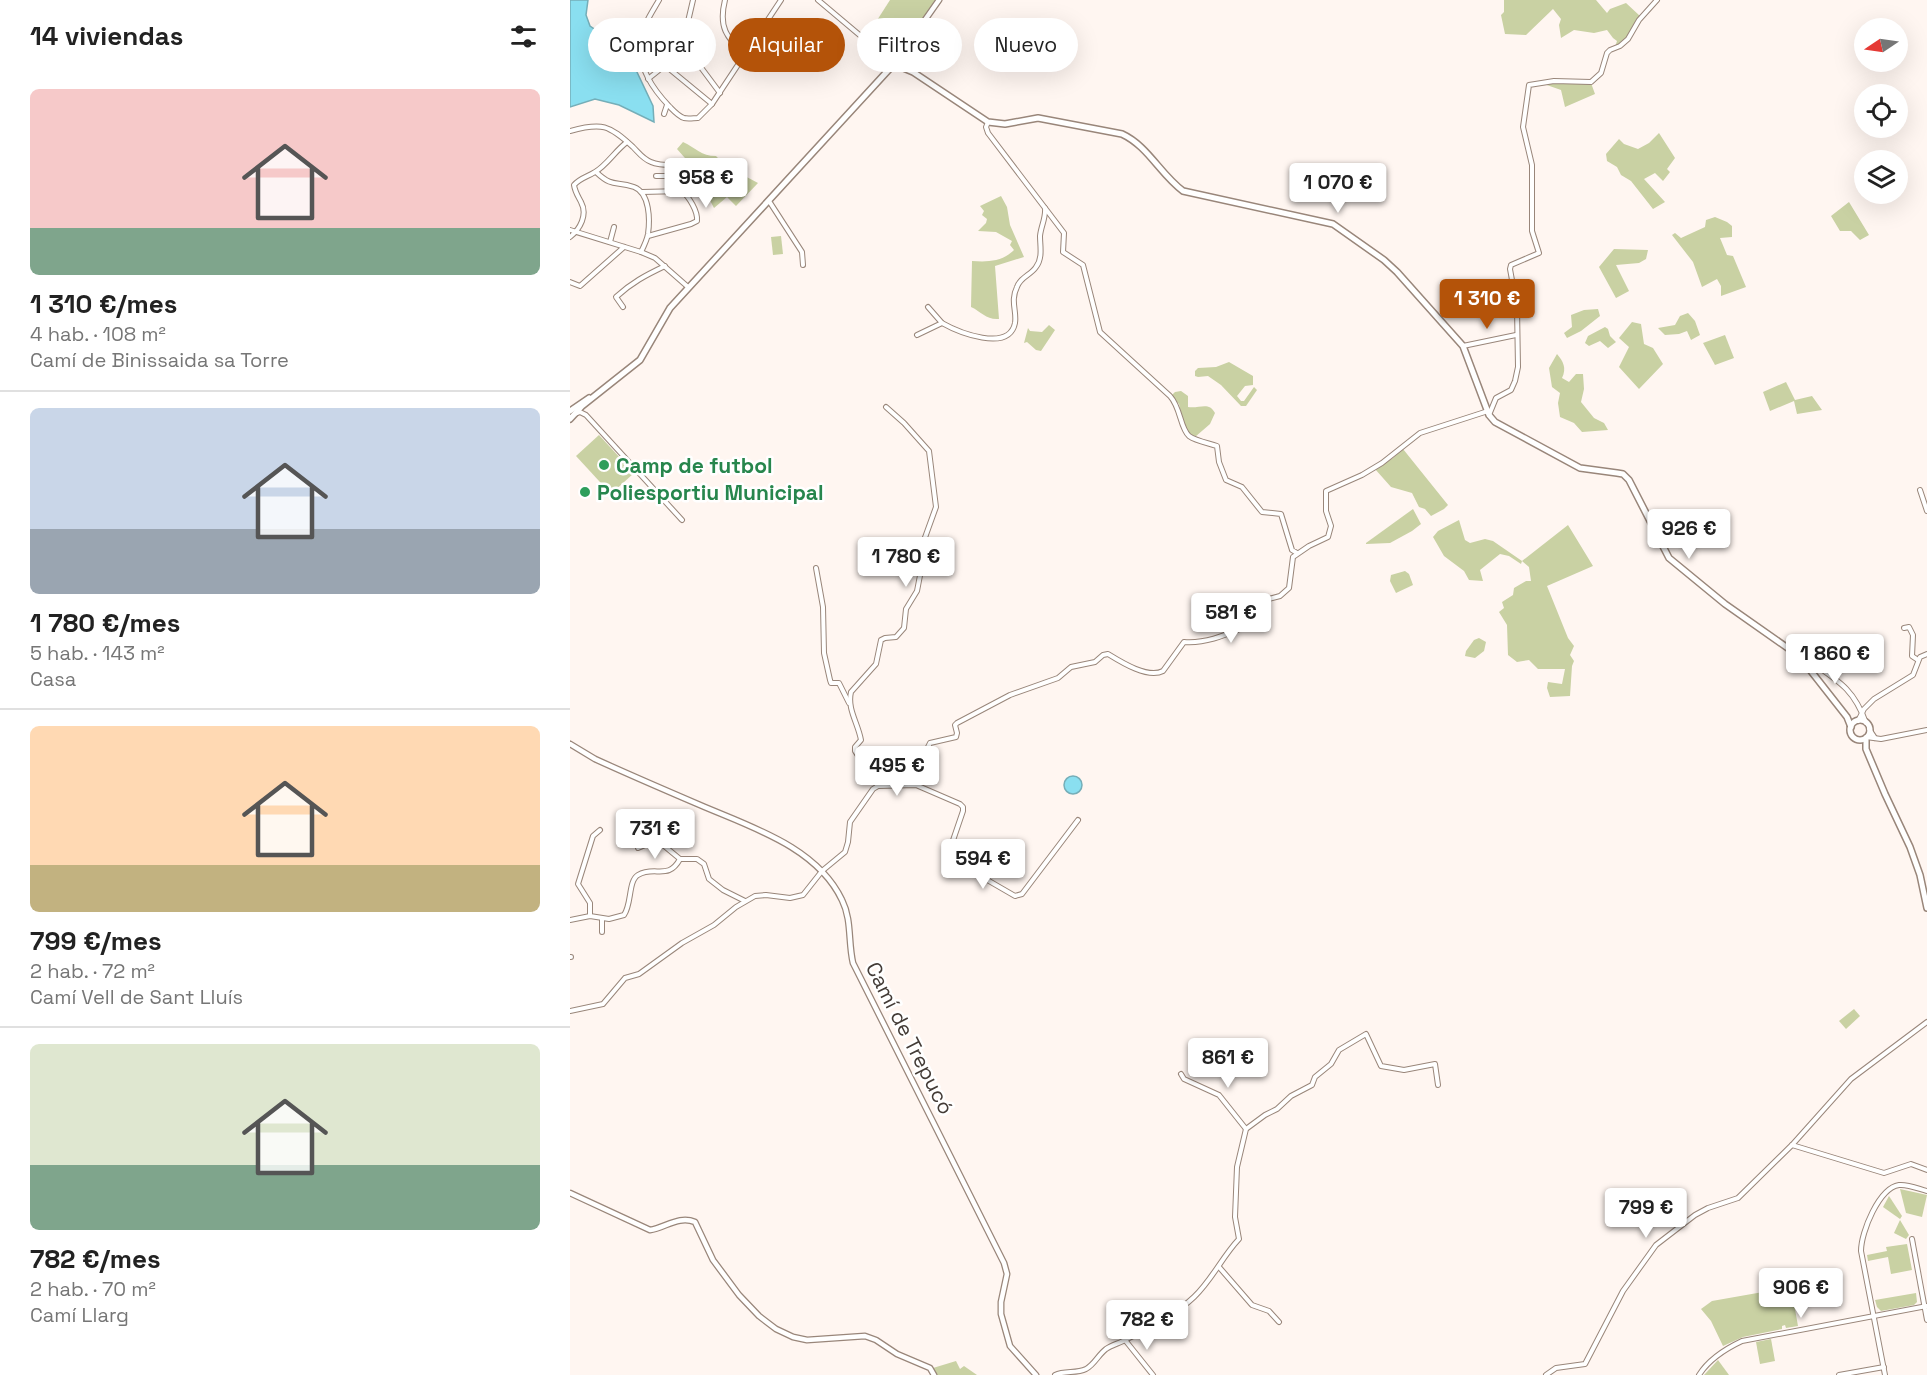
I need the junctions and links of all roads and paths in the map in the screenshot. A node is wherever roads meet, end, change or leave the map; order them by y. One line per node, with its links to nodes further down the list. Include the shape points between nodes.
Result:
1 (659, 0): 8 (street)
2 (693, 0): 9 (street)
3 (725, 0): 13 (street, via 721,17)
4 (781, 0): 10 (street)
5 (818, 0): 12 (street)
6 (939, 0): 11 (street)
7 (1657, 0): 48 (street, via 1628,39 1607,53 1601,73 1591,82 1548,81 1529,85 1523,127 1532,165 1532,231 1539,253 1511,265)
8 (649, 18)
9 (689, 18)
10 (769, 18)
11 (926, 18)
12 (857, 33)
13 (728, 36)
14 (645, 72): 19 (street)
15 (704, 72): 20 (street)
16 (734, 72): 20 (street)
17 (887, 72): 30 (main road)
18 (914, 72): 24 (main road)
19 (648, 79): 21 (street); 22 (street, via 667,67)
20 (720, 93): 22 (street)
21 (667, 104): 22 (street, via 684,118 698,118); 23 (street)
22 (712, 104)
23 (664, 114)
24 (987, 122): 31 (street, via 988,133); 49 (main road, via 1005,124 1038,118 1122,134 1134,140 1183,191 1333,224 1397,272)
25 (570, 131): 26 (street, via 601,126)
26 (627, 142): 27 (street); 28 (street, via 652,163 688,166 690,172 688,176)
27 (596, 172): 29 (street, via 607,182); 34 (street, via 574,185 584,215)
28 (656, 176)
29 (642, 192): 35 (street); 35 (street, via 682,192 698,216 691,224)
30 (769, 201): 40 (street, via 802,252); 43 (main road)
31 (1045, 208): 46 (street, via 1040,258 1037,267 1016,287 1015,323 1007,335 994,340); 56 (street, via 1064,233 1063,252 1083,264 1100,332 1178,405 1184,430 1190,436 1217,446 1226,480 1242,487 1262,512 1281,514 1292,550)
32 (614, 227): 37 (street)
33 (570, 230): 34 (street)
34 (576, 232): 36 (street); 37 (street)
35 (648, 236): 39 (street)
36 (570, 237)
37 (610, 242): 38 (street)
38 (625, 247): 39 (street); 42 (street, via 580,286)
39 (641, 252): 41 (street)
40 (803, 265)
41 (665, 266): 43 (street); 44 (street, via 622,291 616,297)
42 (570, 282)
43 (688, 287): 52 (main road, via 670,308 640,360)
44 (623, 307)
45 (928, 307): 46 (street)
46 (942, 323): 47 (street)
47 (917, 335)
48 (1516, 335): 49 (street); 51 (street, via 1515,381 1511,390 1496,398)
49 (1463, 346): 51 (main road)
50 (886, 407): 62 (street, via 929,451 936,507 923,543 917,591 906,609 904,628 896,637 881,640 876,664 851,692)
51 (1489, 413): 56 (street, via 1420,434 1382,463 1326,491 1330,533); 61 (main road, via 1501,426 1580,468 1623,474 1669,558)
52 (572, 415): 55 (street, via 586,415)
53 (1920, 490): 54 (street)
54 (1927, 511)
55 (682, 520)
56 (1297, 553): 74 (street, via 1293,557 1289,588 1269,599 1257,622 1209,641 1184,642 1159,673 1127,666 1108,654 1095,662 1071,667 1058,678 1010,694 957,723 956,737 930,743)
57 (816, 568): 62 (street, via 830,680 839,683)
58 (1904, 628): 60 (street, via 1909,627 1913,635 1912,656)
59 (1927, 654): 60 (street)
60 (1918, 660): 63 (street, via 1913,675 1874,699)
61 (1807, 666): 63 (street, via 1814,664 1842,683); 64 (main road)
62 (849, 704): 75 (street, via 861,740 855,751)
63 (1863, 711): 65 (street); 66 (street)
64 (1847, 717): 65 (main road); 67 (main road)
65 (1857, 721): 66 (main road); 67 (main road)
66 (1868, 726): 69 (main road); 70 (street)
67 (1851, 727): 71 (main road)
68 (1927, 730): 70 (street)
69 (1866, 737): 70 (street); 71 (main road); 73 (main road)
70 (1876, 739)
71 (1857, 740): 73 (main road)
72 (570, 744): 82 (street, Camí de Trepucó, via 595,759 771,834)
73 (1866, 749): 84 (main road, via 1910,847)
74 (916, 785): 75 (street); 76 (street, via 963,807 948,851 951,859 1016,896 1022,894)
75 (878, 786): 82 (street, via 850,822 845,852)
76 (1078, 820)
77 (655, 826): 79 (street)
78 (600, 830): 85 (street, via 593,836 578,884 590,903)
79 (657, 840): 80 (street); 81 (street)
80 (638, 848)
81 (680, 859): 83 (street, via 697,859 723,891); 86 (street, via 670,870 637,875 624,915)
82 (822, 871): 83 (street, via 797,898 755,896); 107 (street, Camí de Trepucó, via 846,909 853,963 1004,1263 1007,1274 1001,1314 1010,1346)
83 (746, 901): 89 (street, via 639,974 626,978 603,1004)
84 (1927, 908)
85 (590, 916): 86 (street); 87 (street)
86 (602, 919): 88 (street)
87 (570, 920)
88 (602, 932)
89 (570, 1011)
90 (1927, 1022): 94 (street, via 1851,1079)
91 (1181, 1074): 93 (street, via 1219,1095)
92 (1438, 1085): 93 (street, via 1435,1064 1404,1070 1381,1066 1366,1034 1339,1050 1332,1064 1315,1077 1312,1085)
93 (1246, 1129): 99 (street, via 1237,1167 1235,1217 1239,1239)
94 (1792, 1145): 95 (street, via 1884,1173 1911,1164); 110 (street, via 1738,1198 1695,1215 1656,1245 1623,1292 1585,1364 1556,1368)
95 (1927, 1170)
96 (1927, 1191): 101 (street, via 1904,1185 1890,1189 1865,1226 1861,1251)
97 (570, 1193): 106 (street, via 650,1230 675,1221 695,1222 713,1260 739,1295 776,1329 807,1340 865,1336 930,1368)
98 (1912, 1239): 100 (street)
99 (1219, 1268): 103 (street, via 1252,1305 1269,1311); 104 (street, via 1179,1310)
100 (1926, 1307): 101 (street); 102 (street)
101 (1874, 1316): 105 (street); 111 (street, via 1742,1341 1712,1359)
102 (1927, 1320)
103 (1280, 1322)
104 (1125, 1340): 108 (street, via 1104,1350 1090,1367); 109 (street)
105 (1884, 1367): 112 (street); 113 (street)
106 (934, 1375)
107 (1036, 1375)
108 (1055, 1375)
109 (1153, 1375)
110 (1546, 1375)
111 (1699, 1375)
112 (1839, 1375)
113 (1885, 1375)

